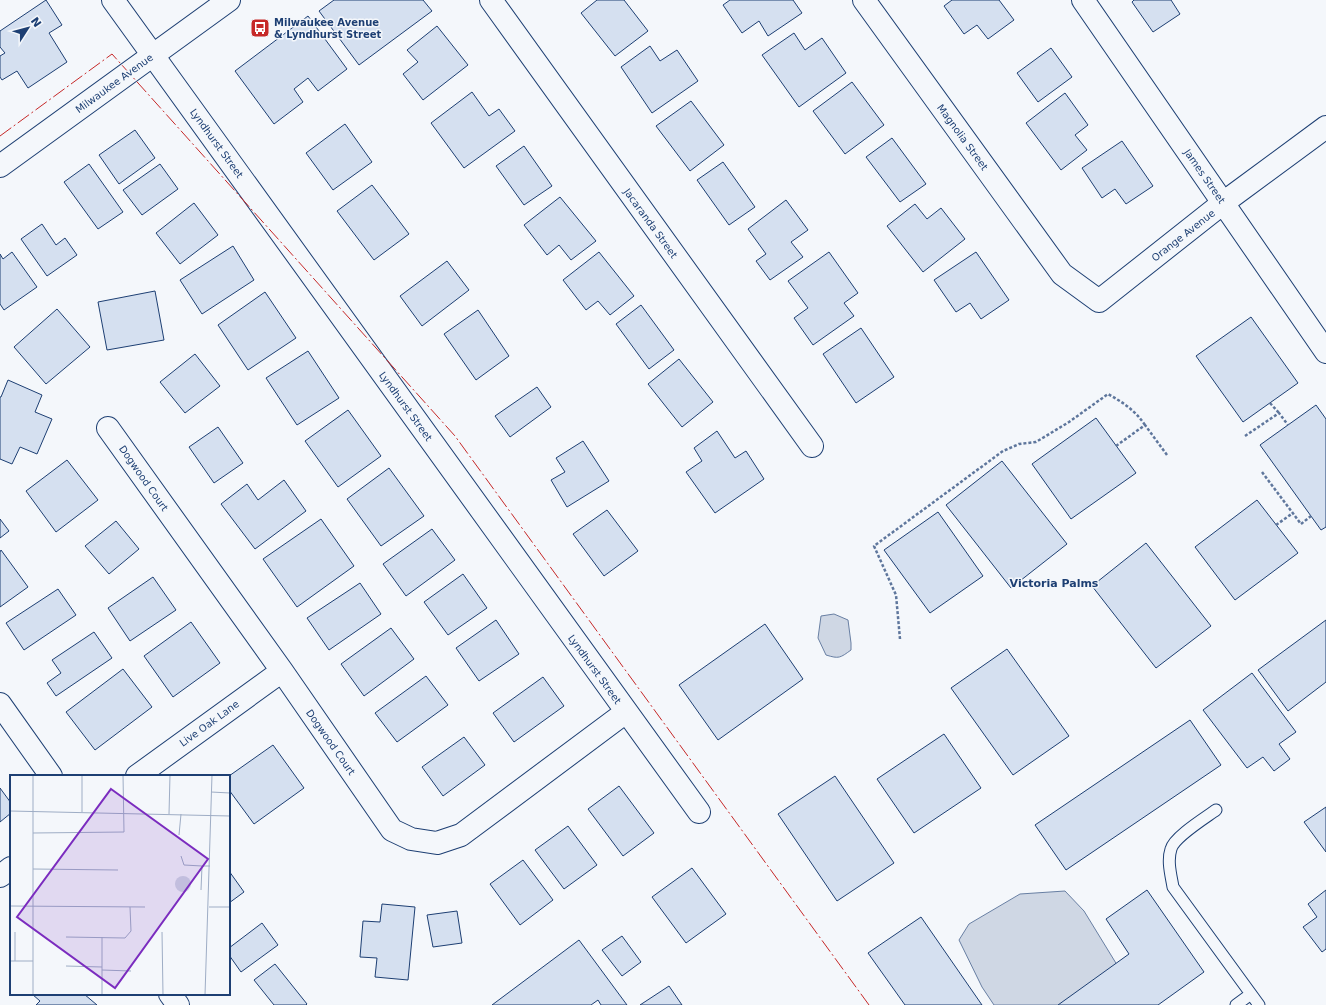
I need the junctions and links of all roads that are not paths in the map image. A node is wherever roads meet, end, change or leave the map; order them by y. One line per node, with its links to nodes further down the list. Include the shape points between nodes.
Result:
1 (113, 0): 6 (street, Lyndhurst Street)
2 (229, 0): 6 (street, Milwaukee Avenue)
3 (491, 0): 13 (street, Jacaranda Street)
4 (864, 0): 10 (street, Magnolia Street, via 1062,274)
5 (1083, 0): 9 (street, James Street)
6 (153, 55): 8 (street, Milwaukee Avenue); 16 (street, Lyndhurst Street)
7 (1326, 127): 9 (street, Orange Avenue)
8 (0, 166)
9 (1223, 203): 10 (street, Orange Avenue); 11 (street, James Street)
10 (1099, 301)
11 (1326, 352)
12 (108, 428): 14 (street, Dogwood Court)
13 (812, 446)
14 (282, 671): 16 (street, Dogwood Court, via 392,830 411,839 437,843 460,835); 18 (street, Live Oak Lane)
15 (0, 704): 17 (street)
16 (626, 712): 20 (street, Lyndhurst Street)
17 (50, 775)
18 (138, 775)
19 (1216, 810): 23 (lane, via 1182,835 1171,848 1170,870 1173,887)
20 (699, 812)
21 (10, 869): 22 (street)
22 (0, 876)
23 (1251, 994): 26 (lane); 27 (lane)
24 (171, 995): 25 (street)
25 (178, 1005)
26 (1236, 1005)
27 (1259, 1005)

